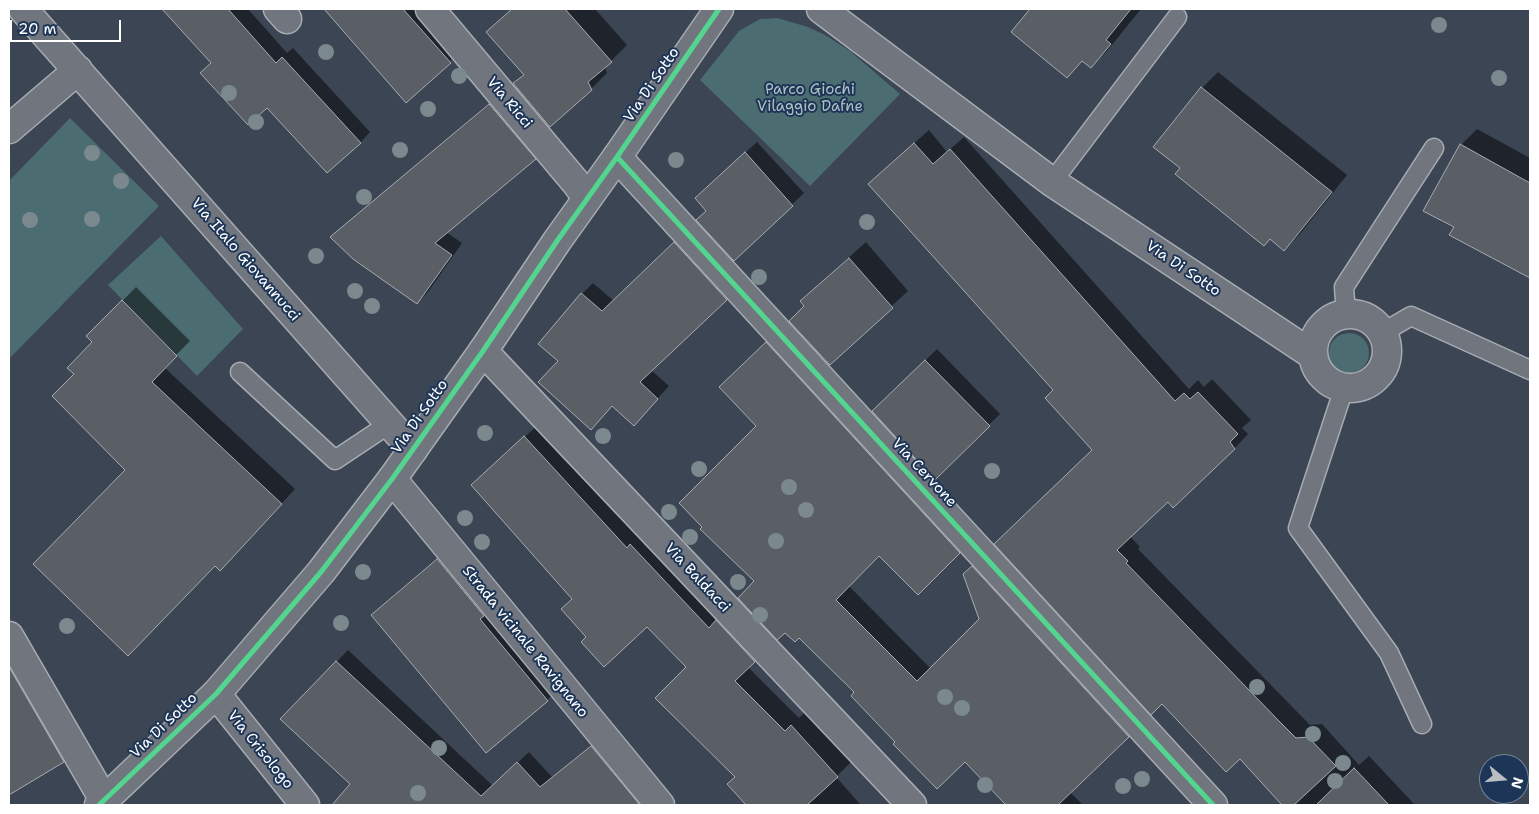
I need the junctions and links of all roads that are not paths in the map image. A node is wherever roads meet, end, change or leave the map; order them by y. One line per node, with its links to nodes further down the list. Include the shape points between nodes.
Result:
1 (23, 9): 6 (street, Via Italo Giovannucci)
2 (430, 9): 11 (street, Via Ricci)
3 (720, 9): 9 (street, Via Di Sotto)
4 (822, 9): 10 (street, Via Di Sotto)
5 (1177, 18): 10 (lane)
6 (78, 70): 7 (street); 19 (street, Via Italo Giovannucci)
7 (9, 129)
8 (1434, 148): 12 (lane, via 1344,287)
9 (617, 158): 11 (street, Via Di Sotto); 29 (street, Via Cervone)
10 (1052, 182): 15 (street, Via Di Sotto)
11 (587, 198): 14 (street, Via Di Sotto)
12 (1346, 314): 13 (street, via 1367,318); 15 (street, via 1325,324 1318,333)
13 (1382, 333): 16 (lane, via 1411,316); 18 (street, via 1387,356 1384,368 1367,384)
14 (483, 351): 20 (street, Via Di Sotto); 28 (street, Via Baldacci)
15 (1313, 355): 18 (street, via 1323,377)
16 (1530, 370)
17 (240, 372): 19 (lane, via 335,460)
18 (1344, 388): 24 (lane, via 1298,528 1389,653)
19 (389, 424): 20 (street, Via Italo Giovannucci)
20 (412, 450): 21 (street, Via Di Sotto)
21 (392, 479): 23 (street, Via Di Sotto, via 321,572); 27 (street, Strada vicinale Ravignano)
22 (9, 636): 25 (street)
23 (216, 694): 25 (street, Via Di Sotto); 26 (street, Via Crisologo)
24 (1422, 724)
25 (102, 803)
26 (305, 805)
27 (660, 805)
28 (912, 805)
29 (1213, 805)

